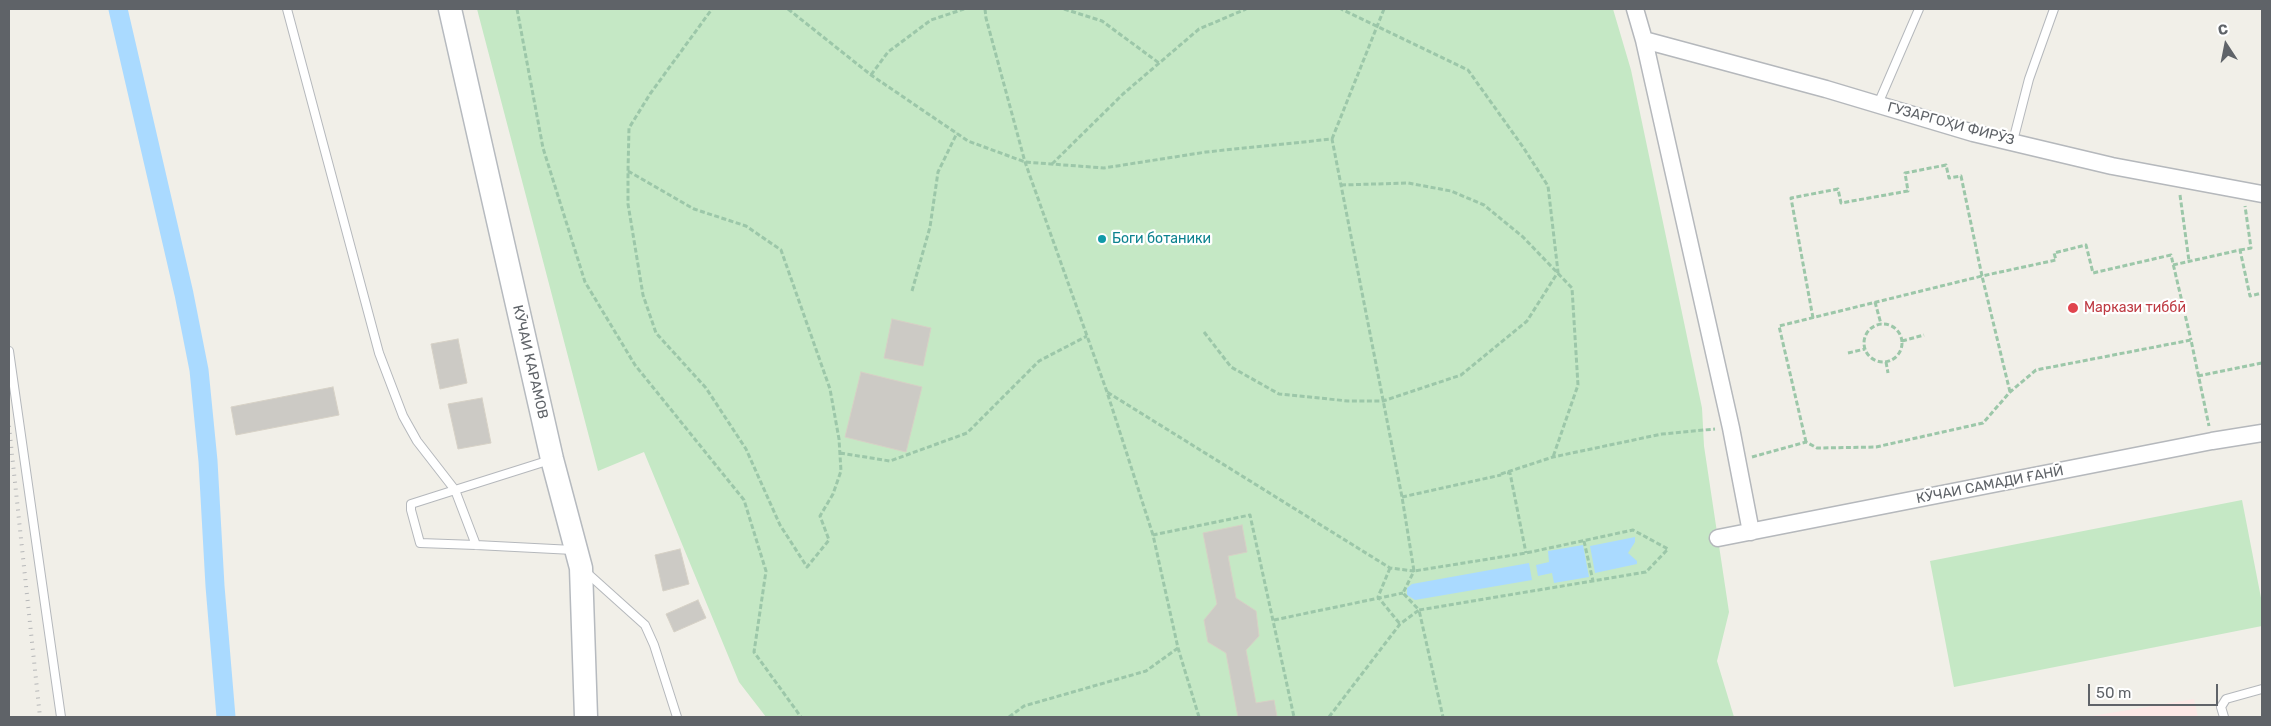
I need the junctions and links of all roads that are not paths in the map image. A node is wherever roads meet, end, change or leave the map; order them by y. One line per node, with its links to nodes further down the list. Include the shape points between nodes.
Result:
1 (287, 9): 13 (lane, via 378,353 403,416 417,441)
2 (450, 9): 12 (main road, КӮЧАИ КАРАМОВ)
3 (1634, 9): 6 (street)
4 (1919, 9): 7 (lane)
5 (2054, 9): 8 (lane, via 2029,79)
6 (1644, 40): 7 (street, ГУЗАРГОҲИ ФИРӮЗ); 14 (street, via 1731,428)
7 (1878, 104): 8 (street, ГУЗАРГОҲИ ФИРӮЗ, via 1973,133)
8 (2013, 141): 9 (street, ГУЗАРГОҲИ ФИРӮЗ, via 2112,166)
9 (2262, 194)
10 (9, 351): 19 (lane)
11 (2262, 433): 14 (street, КӮЧАИ САМАДИ ҒАНӢ)
12 (552, 460): 13 (lane); 17 (main road, КӮЧАИ КАРАМОВ)
13 (455, 490): 16 (lane); 16 (lane, via 412,504 418,540 420,543)
14 (1751, 532): 15 (street, КӮЧАИ САМАДИ ҒАНӢ)
15 (1718, 538)
16 (476, 546): 17 (lane)
17 (578, 559): 20 (main road, КӮЧАИ КАРАМОВ); 21 (lane, via 644,625)
18 (2262, 689): 22 (lane, via 2226,699 2221,707)
19 (61, 717)
20 (586, 717)
21 (678, 717)
22 (2224, 717)

